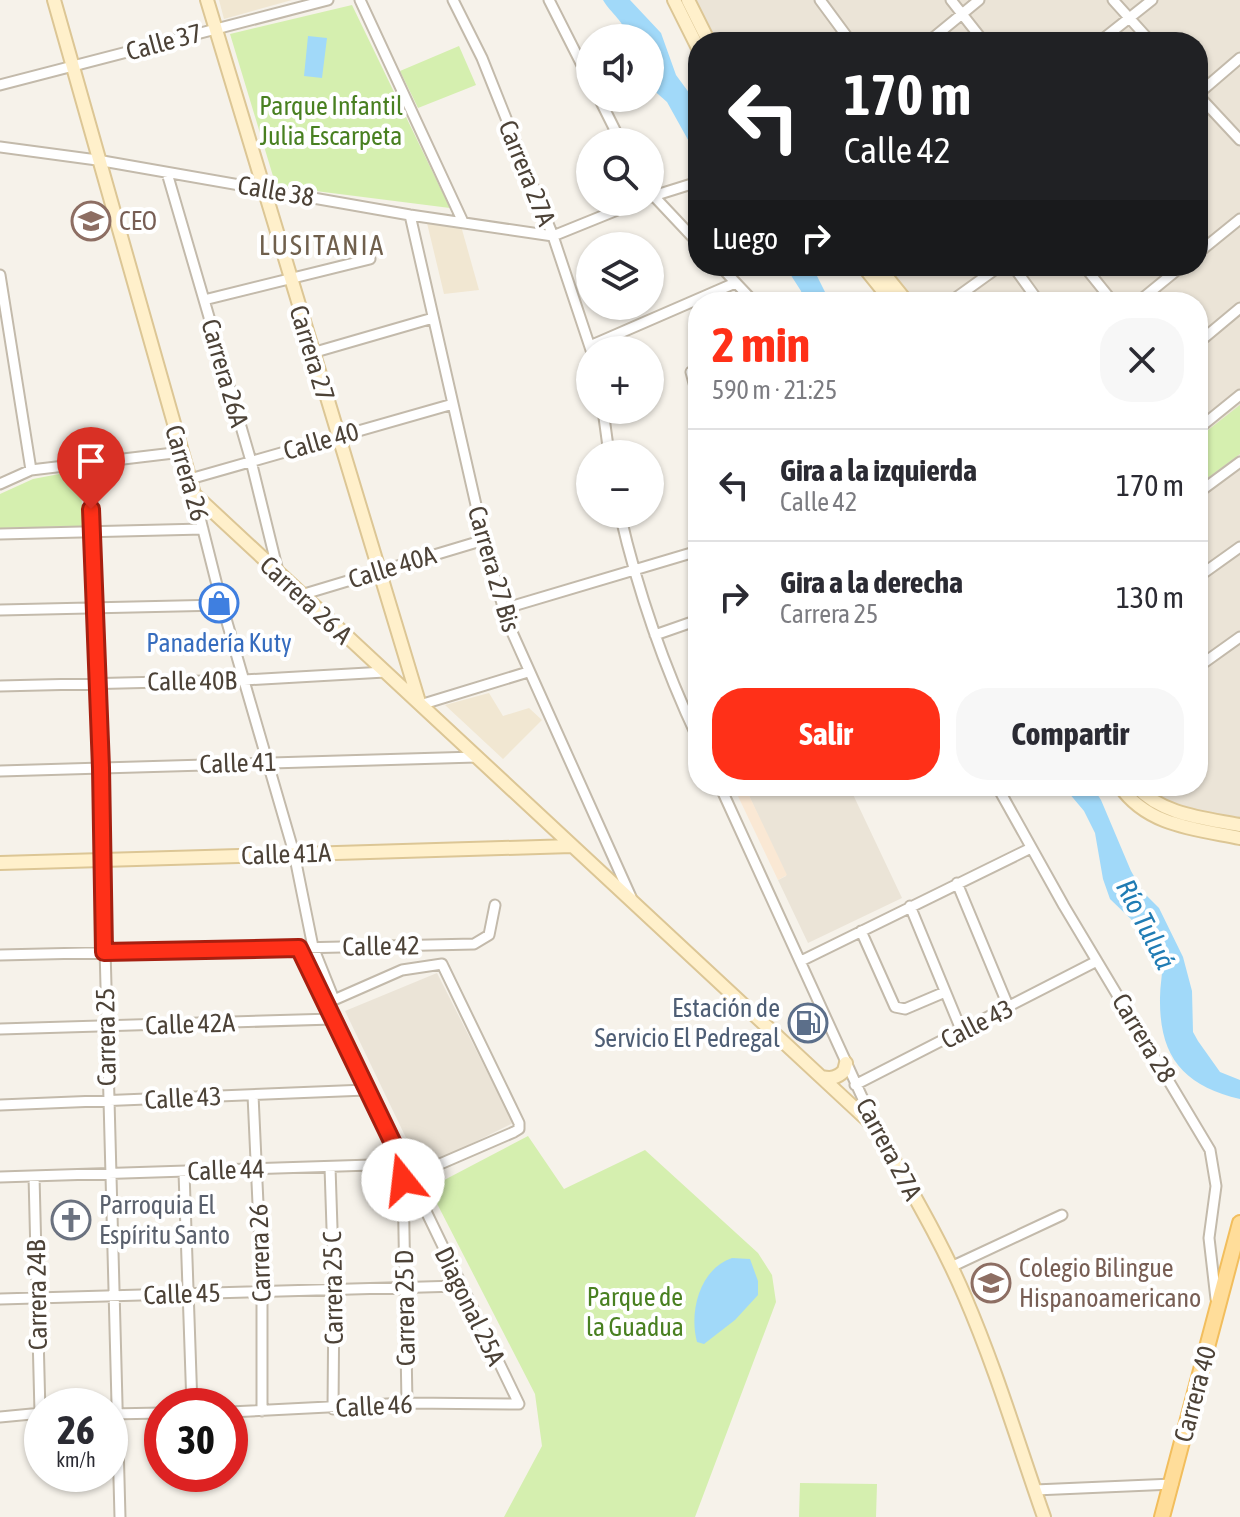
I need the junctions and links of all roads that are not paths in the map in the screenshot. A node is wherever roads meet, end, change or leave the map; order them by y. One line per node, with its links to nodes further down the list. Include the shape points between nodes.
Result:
1 (54, 0): 26 (street, Carrera 26)
2 (207, 0): 16 (street, Carrera 27)
3 (328, 0): 16 (street, Calle 37)
4 (360, 0): 41 (street)
5 (453, 0): 43 (street, Carrera 27A, via 482,58)
6 (549, 0): 24 (street)
7 (674, 0): 17 (street)
8 (688, 0): 18 (street)
9 (820, 0): 19 (street)
10 (951, 0): 14 (street)
11 (979, 0): 14 (street)
12 (1113, 0): 15 (street)
13 (1152, 0): 15 (street)
14 (962, 14): 20 (street); 21 (street)
15 (1129, 17): 22 (street); 23 (street)
16 (216, 29): 26 (street, Calle 37); 35 (street, Carrera 27)
17 (690, 32)
18 (704, 32)
19 (844, 32)
20 (940, 32)
21 (976, 32)
22 (1111, 32)
23 (1142, 32)
24 (576, 53)
25 (1240, 58): 28 (street)
26 (73, 67): 27 (street, Calle 37); 32 (street, Carrera 26)
27 (0, 85)
28 (1208, 86)
29 (1208, 106): 30 (street)
30 (1240, 140)
31 (0, 147): 32 (street, Calle 38)
32 (97, 160): 33 (street, Calle 38); 74 (street, Carrera 26)
33 (167, 173): 35 (street, Calle 38); 62 (street, Carrera 26A)
34 (688, 185): 36 (street)
35 (262, 189): 38 (street, Calle 38); 53 (street, Carrera 27)
36 (664, 191)
37 (664, 208): 42 (street)
38 (410, 215): 41 (street, Calle 38); 65 (street, Carrera 27 Bis)
39 (602, 216): 43 (street)
40 (1240, 219): 44 (street)
41 (463, 222): 43 (street, Calle 38)
42 (688, 233)
43 (553, 236): 67 (street, Carrera 27A)
44 (1208, 245)
45 (370, 259): 53 (street)
46 (0, 276): 78 (street)
47 (729, 276): 54 (street)
48 (871, 276): 57 (street)
49 (886, 276): 58 (street)
50 (986, 276): 59 (street)
51 (1092, 276): 60 (street)
52 (1170, 276): 61 (street)
53 (290, 279): 62 (street); 69 (street, Carrera 27)
54 (735, 283): 55 (street); 56 (street)
55 (716, 292)
56 (744, 292)
57 (884, 292)
58 (899, 292)
59 (964, 292)
60 (1105, 292)
61 (1150, 292)
62 (204, 300): 76 (street, Carrera 26A)
63 (688, 305): 68 (street)
64 (1240, 308): 66 (street)
65 (433, 318): 69 (street); 71 (street, Carrera 27 Bis)
66 (1208, 335)
67 (586, 336)
68 (618, 336)
69 (312, 353): 73 (street, Carrera 27)
70 (1240, 395): 72 (street)
71 (453, 404): 73 (street, Calle 40); 87 (street, Carrera 27 Bis)
72 (1208, 421)
73 (338, 436): 76 (street, Calle 40); 92 (street, Carrera 27)
74 (182, 452): 75 (street); 79 (street, Carrera 26)
75 (89, 461): 78 (street); 85 (street, Carrera 25)
76 (251, 461): 79 (street, Calle 40); 93 (street, Carrera 26A)
77 (1240, 462): 81 (street)
78 (31, 470): 80 (street)
79 (190, 479): 82 (street, Carrera 26)
80 (0, 484)
81 (1208, 486)
82 (194, 494): 84 (street, Carrera 26); 93 (street, Carrera 26 A)
83 (623, 528): 90 (street)
84 (203, 529): 85 (street); 95 (street, Carrera 26)
85 (93, 532): 86 (street); 96 (street, Carrera 25)
86 (0, 534)
87 (484, 540): 92 (street, Calle 40A); 97 (street, Carrera 27 Bis)
88 (1240, 547): 91 (street)
89 (688, 554): 90 (street)
90 (633, 570): 97 (street); 100 (street)
91 (1208, 570)
92 (378, 571): 94 (street, Calle 40A); 108 (street, Carrera 27)
93 (279, 575): 94 (street, Carrera 26 A)
94 (301, 595): 103 (street, Carrera 26 A)
95 (222, 605): 96 (street); 105 (street, Carrera 26)
96 (96, 607): 98 (street); 106 (street, Carrera 25)
97 (503, 609): 104 (street, Carrera 27 Bis)
98 (0, 610)
99 (688, 623): 100 (street)
100 (655, 635): 109 (street)
101 (1240, 637): 102 (street)
102 (1208, 660)
103 (385, 672): 105 (street, Calle 40B); 108 (street, Carrera 26 A)
104 (528, 672): 108 (street); 126 (street, Carrera 27 Bis)
105 (244, 680): 106 (street, Calle 40B); 111 (street, Carrera 26)
106 (99, 684): 107 (street, Calle 40B); 112 (street, Carrera 25)
107 (0, 686)
108 (420, 705): 110 (street, Carrera 26 A)
109 (688, 705)
110 (476, 757): 111 (street, Calle 41); 120 (street, Carrera 26 A)
111 (269, 762): 112 (street, Calle 41); 122 (street, Carrera 26)
112 (101, 768): 113 (street, Calle 41); 123 (street, Carrera 25)
113 (0, 771)
114 (727, 796): 134 (street, Carrera 27A)
115 (1002, 796): 121 (street, Carrera 28)
116 (1138, 796): 117 (street)
117 (1150, 807): 118 (street); 119 (street, via 1171,823)
118 (1240, 825)
119 (1240, 838)
120 (572, 846): 122 (street, Calle 41A); 126 (street, Carrera 26 A)
121 (1031, 848): 125 (street); 135 (street, Carrera 28)
122 (294, 853): 123 (street, Calle 41A); 130 (street, Carrera 26)
123 (101, 860): 124 (street, Calle 41A); 132 (street, Carrera 25)
124 (0, 863)
125 (957, 883): 128 (street); 137 (street)
126 (635, 904): 143 (street, Carrera 26 A)
127 (495, 905): 130 (street, Calle 42, via 489,935 480,943)
128 (910, 906): 129 (street); 136 (street)
129 (861, 931): 134 (street); 136 (street, via 895,1007 905,1009)
130 (313, 947): 131 (street, Calle 42); 157 (street, Carrera 26, via 336,999 402,970 442,964 519,1123 514,1132)
131 (299, 948): 132 (street, Calle 42); 138 (street, Diagonal 25A)
132 (104, 952): 133 (street, Calle 42); 139 (street, Carrera 25)
133 (0, 955)
134 (801, 961): 142 (street, Carrera 27A)
135 (1097, 961): 137 (street, Calle 43); 169 (street, Carrera 28, via 1210,1150 1216,1186 1209,1238)
136 (945, 992): 141 (street)
137 (1009, 1008): 141 (street, Calle 43)
138 (333, 1019): 139 (street, Calle 42A); 145 (street, Diagonal 25A)
139 (105, 1026): 140 (street, Calle 42A); 147 (street, Carrera 25)
140 (0, 1029)
141 (962, 1032): 144 (street, Calle 43)
142 (846, 1063): 143 (street, via 838,1076); 144 (street, Carrera 27A)
143 (822, 1077): 149 (street, Carrera 26 A)
144 (855, 1085): 149 (street, Carrera 27A)
145 (366, 1090): 146 (street, Calle 43); 150 (street, Diagonal 25A)
146 (253, 1095): 147 (street, Calle 43); 152 (street, Carrera 26)
147 (107, 1101): 148 (street, Calle 43); 154 (street, Carrera 25)
148 (0, 1105)
149 (876, 1128): 160 (street, Carrera 27A)
150 (403, 1164): 151 (street, Calle 44); 157 (street, Diagonal 25A)
151 (330, 1167): 152 (street, Calle 44); 163 (street, Carrera 25 C)
152 (257, 1169): 153 (street, Calle 44); 164 (street, Carrera 26)
153 (184, 1172): 154 (street, Calle 44); 165 (street)
154 (109, 1174): 155 (street, Calle 44); 166 (street, Carrera 25)
155 (34, 1176): 156 (street, Calle 44); 167 (street, Carrera 24B)
156 (0, 1177)
157 (406, 1179): 161 (street, Diagonal 25A); 162 (street, Carrera 25 D)
158 (1062, 1215): 160 (street)
159 (1240, 1223): 169 (main road, Carrera 40)
160 (951, 1267): 181 (street, Carrera 27A, via 1007,1402)
161 (459, 1286): 162 (street, Calle 45); 174 (street, Diagonal 25A)
162 (404, 1288): 163 (street, Calle 45); 173 (street, Carrera 25 D)
163 (334, 1289): 164 (street, Calle 45); 175 (street, Carrera 25 C)
164 (262, 1291): 165 (street, Calle 45); 177 (street, Carrera 26)
165 (189, 1293): 166 (street, Calle 45); 172 (street)
166 (113, 1296): 167 (street, Calle 45); 171 (street, Carrera 25)
167 (37, 1297): 168 (street, Calle 45); 170 (street, Carrera 24B)
168 (0, 1299)
169 (1218, 1309): 180 (main road, Carrera 40)
170 (40, 1388)
171 (114, 1388)
172 (192, 1388)
173 (407, 1403): 174 (street, Calle 46); 175 (street, Calle 46)
174 (519, 1404)
175 (333, 1409): 177 (street, Calle 46)
176 (248, 1411): 177 (street, Calle 46)
177 (262, 1411)
178 (24, 1415): 179 (street)
179 (0, 1417)
180 (1173, 1484): 181 (street); 185 (main road, Carrera 40)
181 (1035, 1490): 184 (street, Carrera 27A)
182 (119, 1492): 183 (street, Carrera 25)
183 (120, 1517)
184 (1044, 1517)
185 (1162, 1517)

